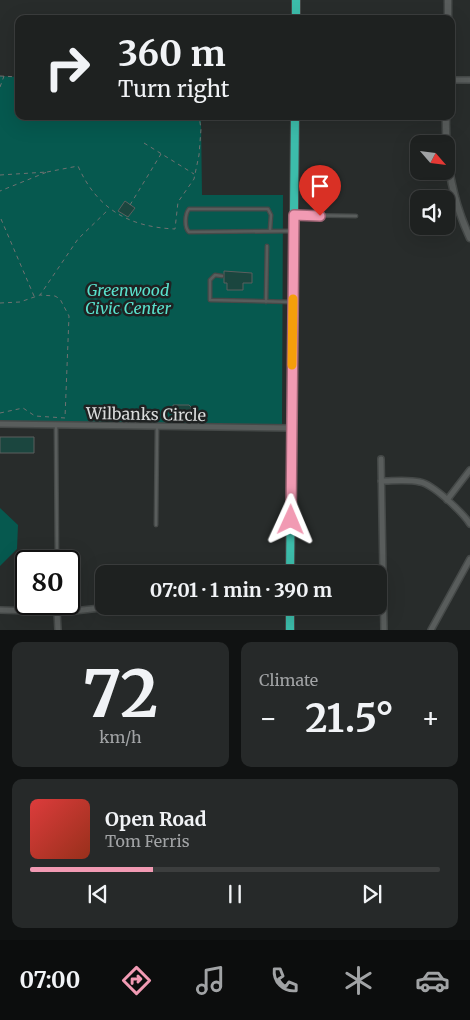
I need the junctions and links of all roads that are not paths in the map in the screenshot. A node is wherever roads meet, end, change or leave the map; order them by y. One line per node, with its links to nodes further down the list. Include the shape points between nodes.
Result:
1 (296, 0): 3 (highway)
2 (448, 0): 4 (street)
3 (296, 15)
4 (448, 15)
5 (455, 80): 6 (street)
6 (470, 80)
7 (295, 120): 9 (highway)
8 (446, 120): 11 (street, via 449,170)
9 (294, 215): 10 (lane); 13 (highway)
10 (356, 216)
11 (467, 225): 14 (street)
12 (270, 230): 12 (lane, via 268,209 189,209 186,212 186,229 189,232); 13 (lane)
13 (294, 231): 18 (highway)
14 (470, 238)
15 (267, 246): 17 (lane)
16 (222, 276): 17 (lane, via 215,275 210,280 210,300)
17 (266, 302): 18 (lane)
18 (293, 302): 22 (highway)
19 (0, 424): 20 (street, Wilbanks Circle)
20 (56, 425): 21 (street, Wilbanks Circle); 29 (lane)
21 (157, 427): 22 (street, Wilbanks Circle); 28 (lane)
22 (291, 428): 31 (highway)
23 (380, 459): 25 (street)
24 (470, 470): 26 (street)
25 (381, 481): 26 (street, via 422,482); 40 (street)
26 (446, 500): 27 (street)
27 (470, 524)
28 (156, 525)
29 (58, 550)
30 (470, 559): 41 (street)
31 (290, 565)
32 (95, 608): 34 (street)
33 (0, 610): 35 (street)
34 (80, 610)
35 (15, 611)
36 (57, 615): 38 (street)
37 (290, 615): 39 (highway)
38 (58, 630)
39 (290, 630)
40 (384, 630)
41 (431, 630)

